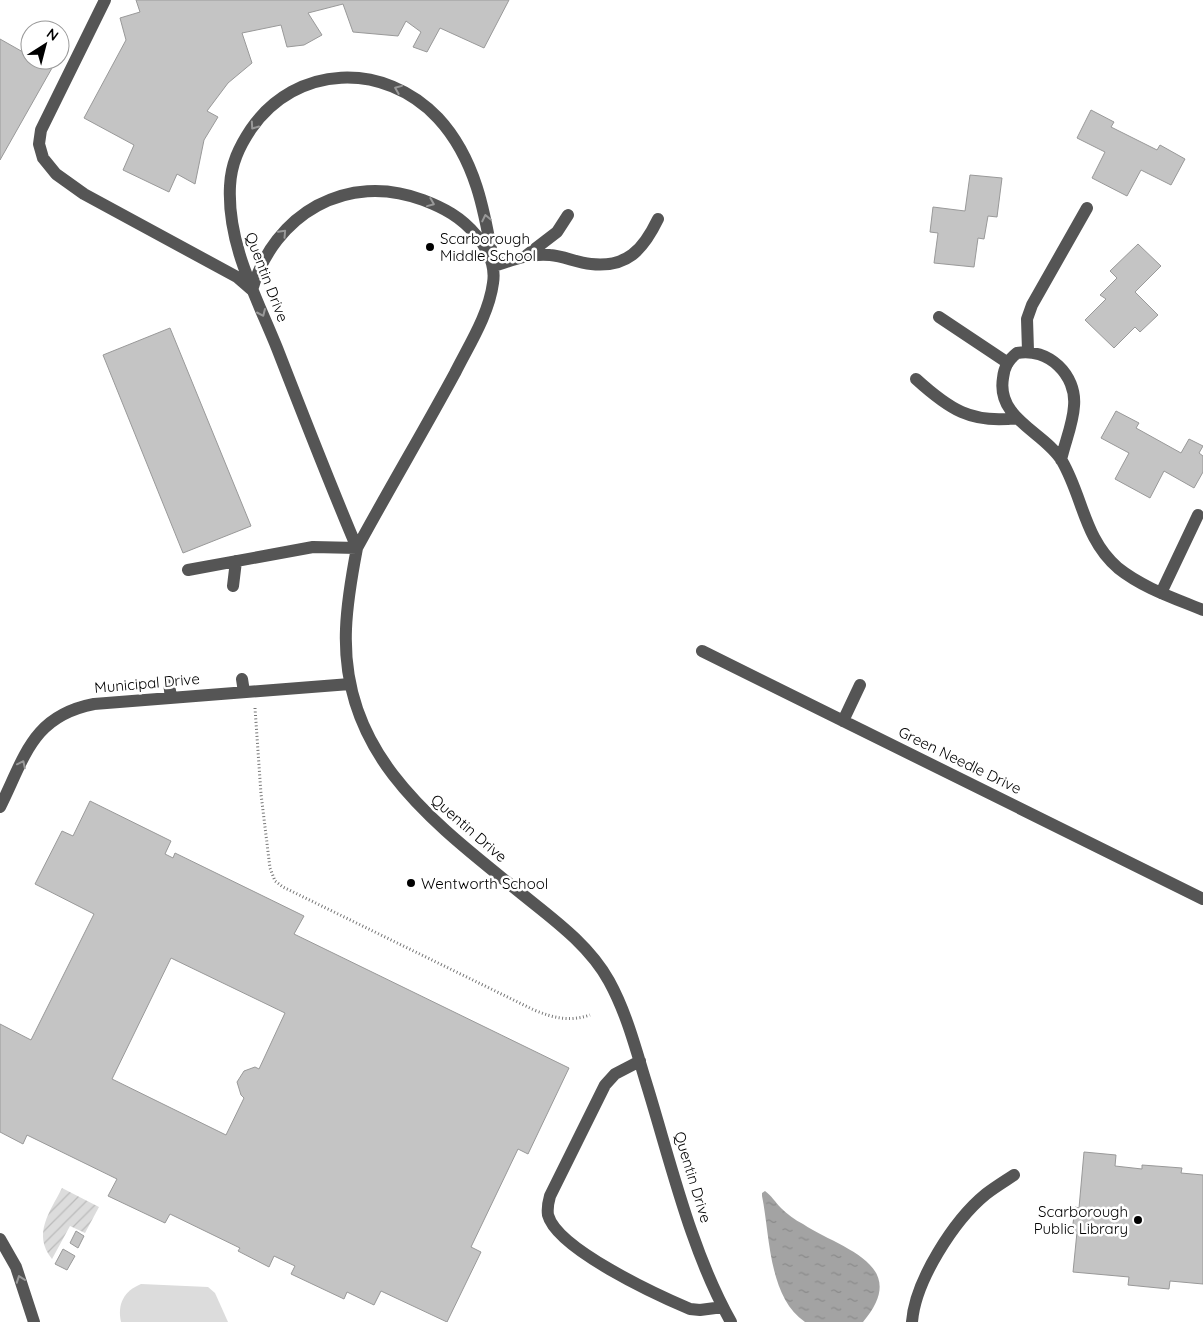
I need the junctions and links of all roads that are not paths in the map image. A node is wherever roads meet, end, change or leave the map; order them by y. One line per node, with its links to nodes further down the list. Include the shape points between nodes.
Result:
1 (105, 0): 7 (street, via 41,130 42,158 56,174 84,194 237,277)
2 (1087, 208): 9 (street, via 1032,305 1027,319)
3 (568, 215): 5 (street, via 557,232)
4 (658, 220): 5 (street, via 642,246 624,261 590,264 550,255)
5 (527, 255): 6 (street)
6 (494, 266): 7 (street, one-way to 6, via 262,262 286,229 317,206 338,195 355,191 396,192 435,204 454,214 482,241); 7 (street, Quentin Drive, one-way to 7, via 477,185 456,141 438,118 405,92 386,84 369,79 324,79 306,84 274,104 258,120 238,151 230,188 233,234); 15 (street, Quentin Drive, via 489,298 473,338)
7 (252, 290): 15 (street, Quentin Drive, one-way to 15)
8 (939, 317): 10 (street)
9 (1028, 351): 10 (street, via 1017,353); 13 (street, via 1052,359 1060,366 1073,389 1074,406)
10 (1008, 363): 12 (street, via 1001,386 1007,406)
11 (916, 379): 12 (street, via 932,395 961,414 987,420)
12 (1017, 418): 13 (street)
13 (1061, 460): 19 (street, via 1091,535 1104,554 1132,578)
14 (1198, 515): 19 (street)
15 (357, 548): 16 (street, via 312,547); 23 (street, Quentin Drive, via 346,629)
16 (236, 561): 17 (street); 18 (street)
17 (188, 570)
18 (233, 586)
19 (1161, 593): 20 (street)
20 (1203, 610)
21 (702, 651): 26 (street, Green Needle Drive)
22 (169, 683): 25 (street)
23 (350, 684): 25 (street, Municipal Drive, via 247,687); 29 (street, Quentin Drive, via 365,731 410,797 433,821 561,925 596,961 617,996)
24 (860, 685): 26 (street)
25 (171, 698): 27 (street, Municipal Drive, one-way to 25, via 33,740 54,717 94,704)
26 (843, 721): 28 (street, Green Needle Drive)
27 (0, 807)
28 (1203, 899)
29 (640, 1061): 32 (street, Quentin Drive, via 695,1238); 32 (street, via 614,1074 605,1085 550,1196 548,1216 560,1233 599,1264 619,1275 690,1309)
30 (1014, 1175): 35 (street, via 985,1195 946,1241 919,1291)
31 (0, 1239): 33 (street, one-way to 31, via 16,1267)
32 (723, 1307): 34 (street, Quentin Drive)
33 (34, 1322)
34 (731, 1322)
35 (912, 1322)

